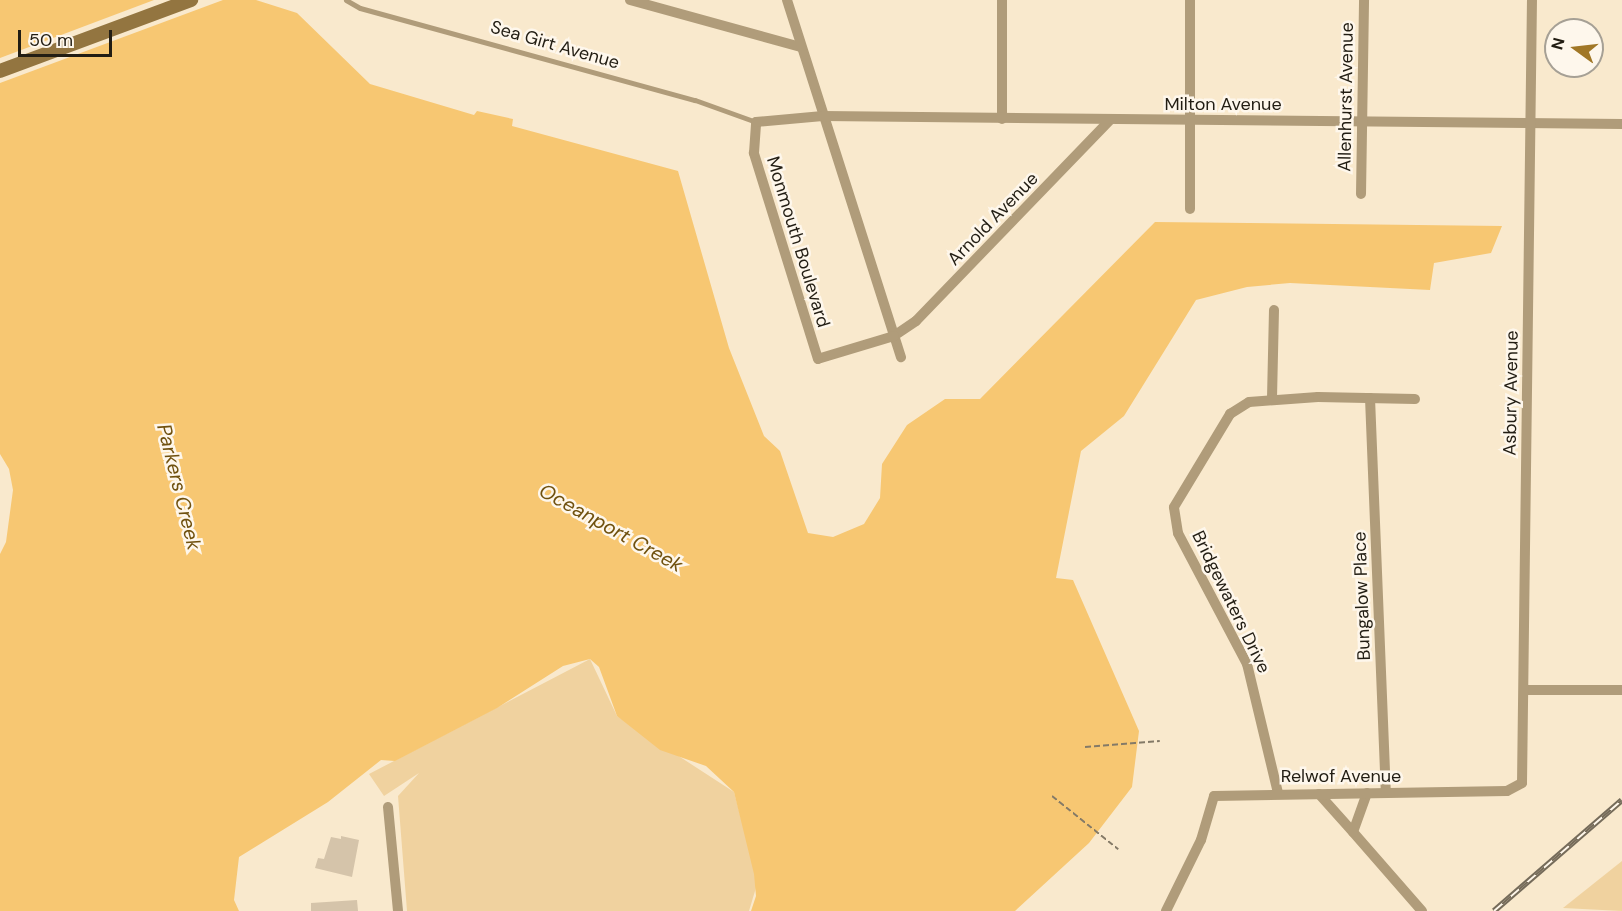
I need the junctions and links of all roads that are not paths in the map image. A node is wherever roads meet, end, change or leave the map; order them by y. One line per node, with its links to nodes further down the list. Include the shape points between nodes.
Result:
1 (191, 0): 10 (main road)
2 (346, 0): 16 (lane, Sea Girt Avenue, via 360,8 695,100)
3 (630, 0): 9 (street)
4 (787, 0): 9 (street)
5 (1002, 0): 12 (street)
6 (1190, 0): 14 (street)
7 (1364, 0): 15 (street, Allenhurst Avenue)
8 (1532, 0): 17 (street, Asbury Avenue)
9 (801, 48): 11 (street)
10 (0, 71)
11 (823, 116): 12 (street, Milton Avenue); 16 (street); 22 (street)
12 (1002, 119): 13 (street, Milton Avenue)
13 (1110, 120): 14 (street, Milton Avenue); 22 (street, Arnold Avenue, via 916,321)
14 (1190, 121): 15 (street, Milton Avenue); 20 (street)
15 (1363, 121): 17 (street, Milton Avenue); 19 (street, Allenhurst Avenue)
16 (756, 122): 22 (street, Monmouth Boulevard, via 754,153 818,360)
17 (1530, 123): 18 (street, Milton Avenue); 27 (street, Asbury Avenue)
18 (1622, 124)
19 (1361, 194)
20 (1190, 209)
21 (1274, 310): 24 (street)
22 (894, 336): 23 (street)
23 (901, 357)
24 (1272, 398): 25 (street, Bridgewaters Drive); 31 (street, Bridgewaters Drive, via 1250,402 1230,414 1185,485 1174,512 1178,533 1247,664)
25 (1370, 398): 26 (street, Bridgewaters Drive); 30 (street, Bungalow Place)
26 (1415, 399)
27 (1525, 690): 28 (street); 29 (street, Asbury Avenue, via 1524,777)
28 (1622, 690)
29 (1520, 786): 30 (street, Relwof Avenue, via 1507,791)
30 (1386, 792): 32 (street, Relwof Avenue)
31 (1278, 793): 33 (street, Relwof Avenue); 37 (street, Relwof Avenue, via 1214,796 1198,845)
32 (1367, 793): 33 (street, Relwof Avenue); 35 (street)
33 (1319, 794): 35 (street)
34 (388, 807): 36 (street)
35 (1353, 832): 38 (street)
36 (398, 911)
37 (1166, 911)
38 (1422, 911)

